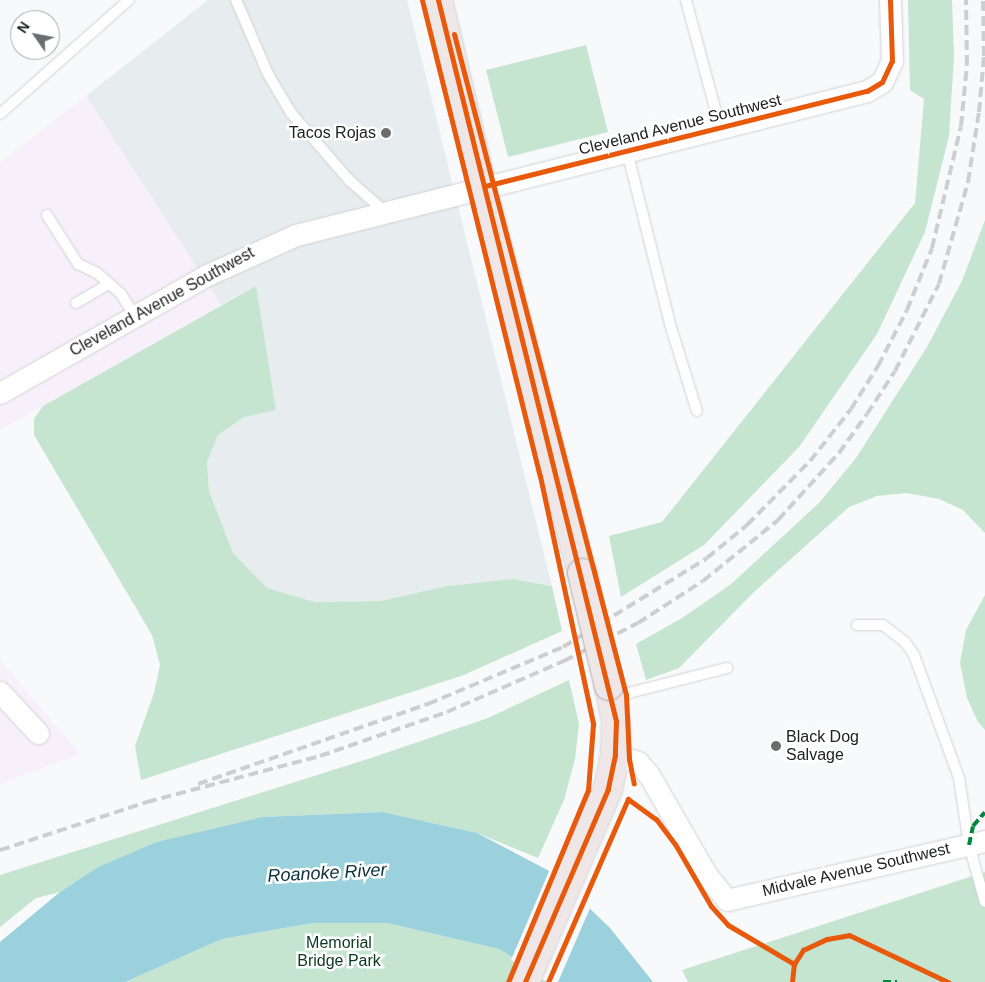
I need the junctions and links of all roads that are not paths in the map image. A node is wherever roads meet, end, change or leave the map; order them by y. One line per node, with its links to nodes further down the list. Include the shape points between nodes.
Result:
1 (129, 0): 6 (lane)
2 (236, 0): 10 (lane, via 268,74 291,113 319,149)
3 (438, 0): 9 (main road)
4 (686, 0): 7 (lane)
5 (890, 0): 7 (street, Cleveland Avenue Southwest, via 892,61 882,82 859,93)
6 (0, 114)
7 (720, 127): 8 (street, Cleveland Avenue Southwest)
8 (627, 151): 9 (street, Cleveland Avenue Southwest); 16 (lane, via 670,324)
9 (482, 186): 10 (street, Cleveland Avenue Southwest); 20 (main road, bridge)
10 (384, 211): 14 (street, Cleveland Avenue Southwest, via 261,248)
11 (48, 215): 12 (lane, via 78,264)
12 (109, 284): 13 (lane); 14 (lane, via 121,294)
13 (76, 303)
14 (134, 315): 15 (street, Cleveland Avenue Southwest)
15 (0, 393)
16 (697, 411)
17 (858, 624): 23 (lane, via 883,625 905,642 914,655 958,778)
18 (727, 668): 20 (lane)
19 (0, 692): 21 (street)
20 (611, 692): 22 (main road)
21 (38, 733)
22 (615, 754): 23 (street, Midvale Avenue Southwest, via 638,762 649,775 706,874 727,900); 25 (main road, via 608,789 596,820)
23 (977, 843): 24 (lane)
24 (985, 902)
25 (526, 982)

